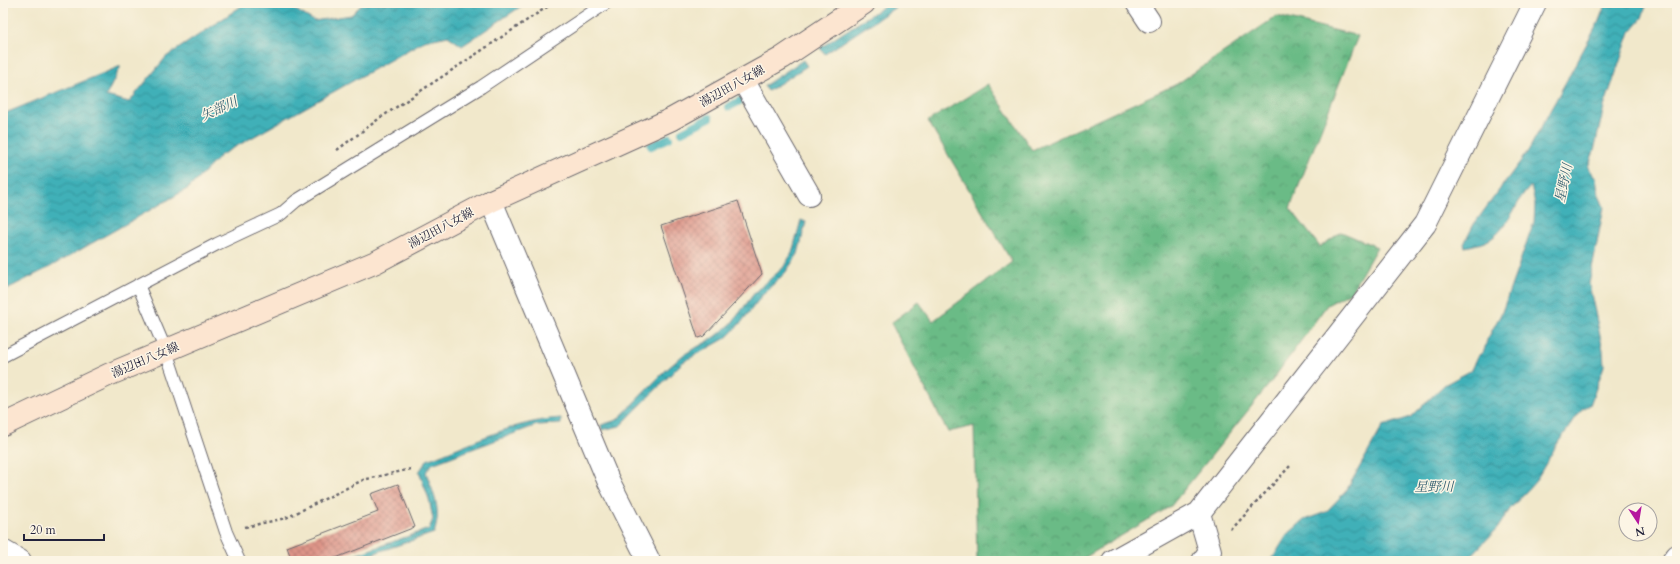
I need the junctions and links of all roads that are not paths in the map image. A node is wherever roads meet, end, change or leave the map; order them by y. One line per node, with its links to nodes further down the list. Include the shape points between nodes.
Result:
1 (606, 3): 9 (lane, via 481,87 296,201 281,214)
2 (864, 3): 6 (main road, 湯辺田八女線, via 782,58)
3 (1137, 3): 5 (street)
4 (1535, 3): 13 (street, via 1425,224)
5 (1149, 21)
6 (743, 80): 7 (street); 8 (main road, 湯辺田八女線, via 672,119)
7 (809, 196)
8 (491, 201): 10 (main road, 湯辺田八女線, via 376,262); 19 (street, via 608,480)
9 (138, 285): 10 (lane); 11 (lane)
10 (166, 351): 12 (main road, 湯辺田八女線, via 108,375); 18 (lane)
11 (3, 356)
12 (3, 425)
13 (1199, 513): 15 (street); 20 (street)
14 (3, 551): 17 (street)
15 (1207, 556)
16 (1677, 556): 21 (street)
17 (20, 561)
18 (238, 561)
19 (649, 561)
20 (1113, 561)
21 (1673, 561)

